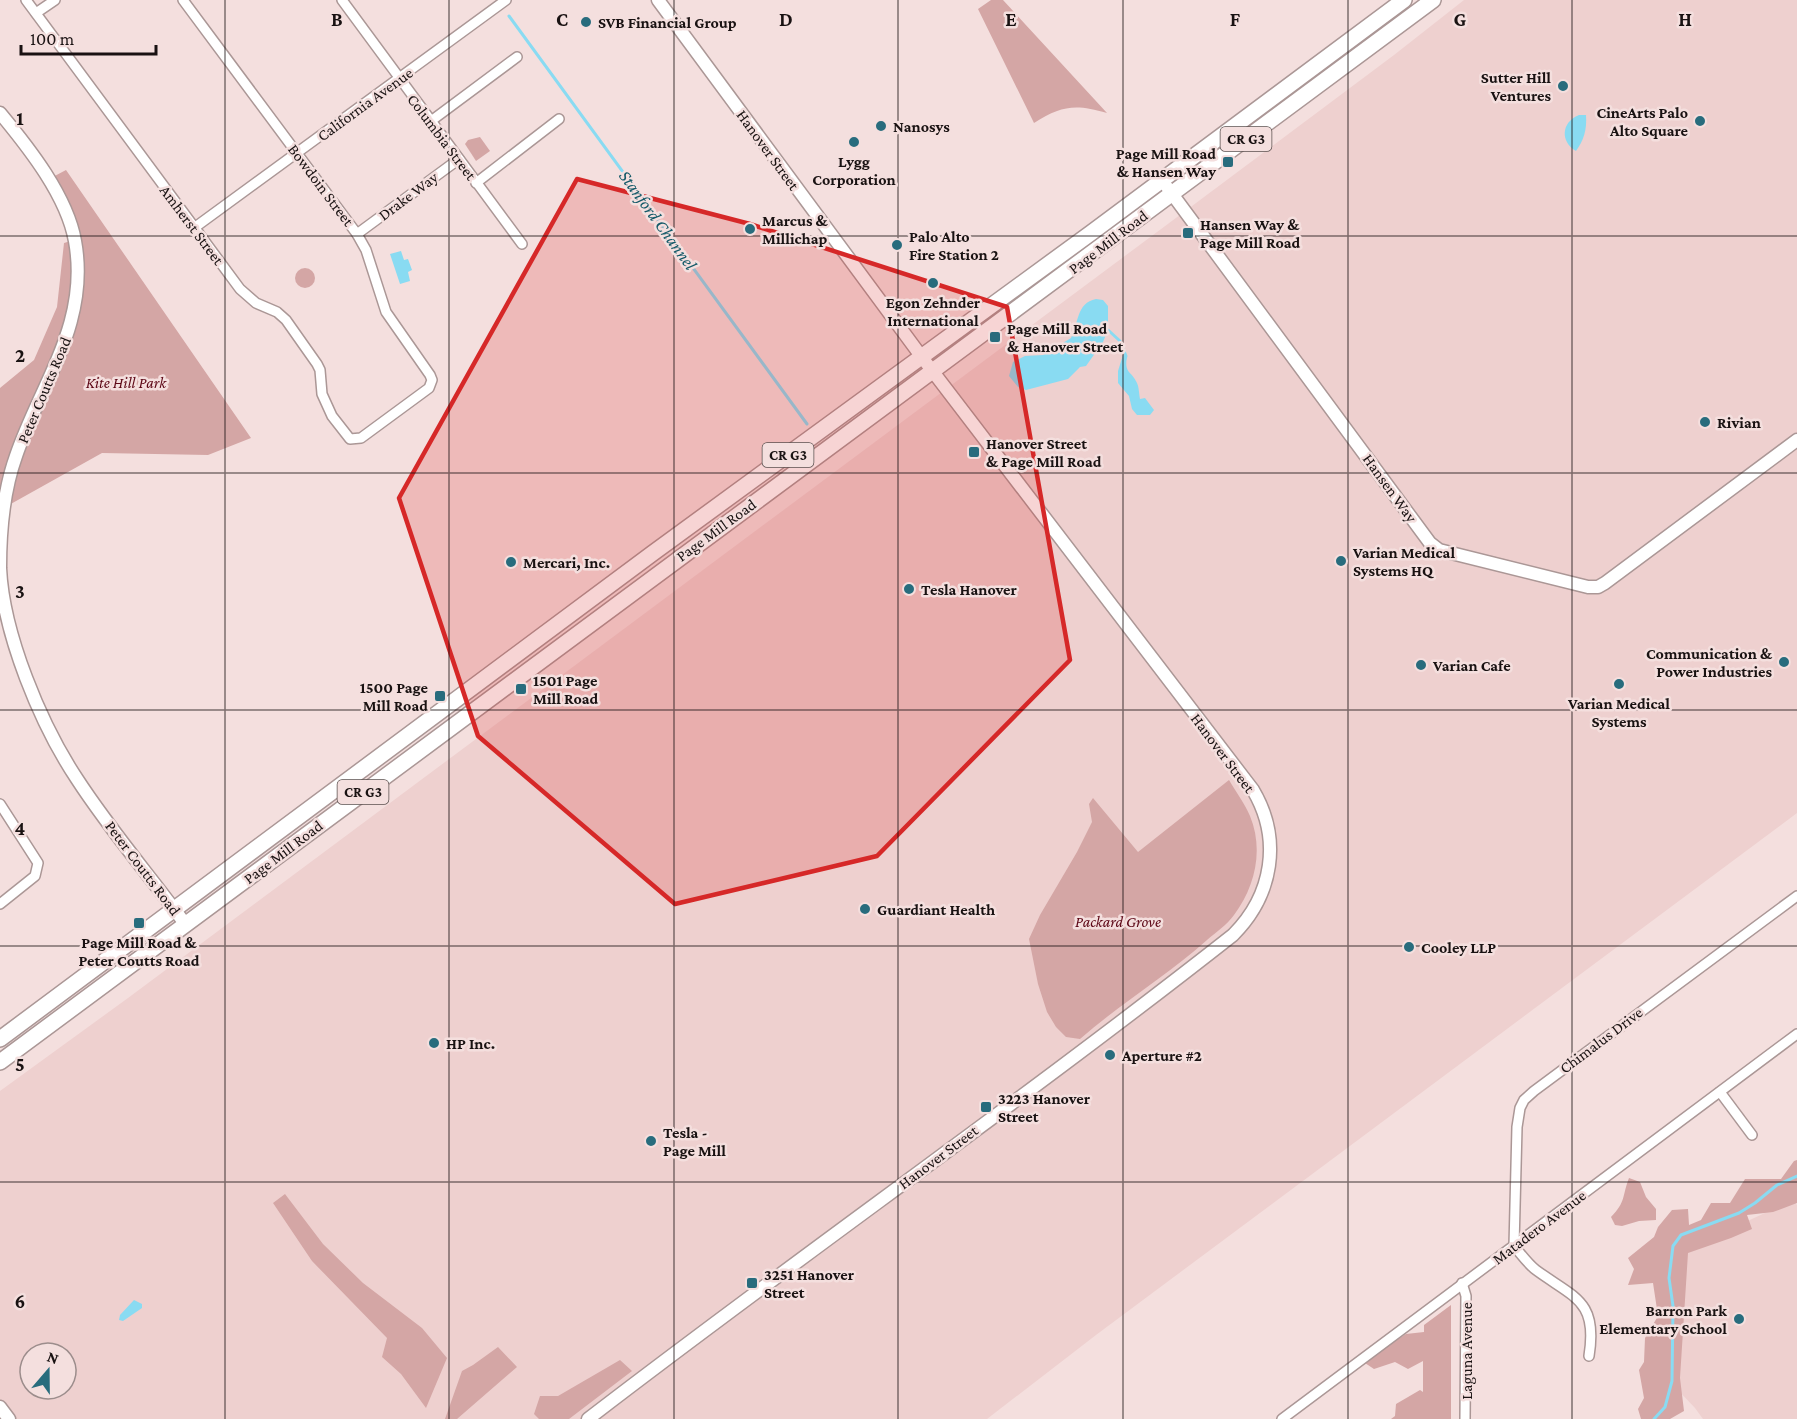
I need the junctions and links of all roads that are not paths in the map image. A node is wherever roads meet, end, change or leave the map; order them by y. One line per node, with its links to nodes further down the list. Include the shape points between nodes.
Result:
1 (26, 0): 9 (street, Amherst Street)
2 (55, 0): 9 (street)
3 (183, 0): 15 (street, Bowdoin Street)
4 (342, 0): 11 (street, Columbia Street)
5 (657, 0): 23 (street, Hanover Street)
6 (1404, 0): 17 (main road, Page Mill Road / CR G3)
7 (1433, 0): 19 (main road, Page Mill Road / CR G3)
8 (503, 1): 11 (street, California Avenue)
9 (36, 13): 20 (street, Amherst Street)
10 (517, 57): 14 (street)
11 (400, 78): 14 (street, Columbia Street); 15 (street, California Avenue)
12 (0, 113): 27 (street, Peter Coutts Road, via 49,179 64,209 75,240 79,279 68,335 28,425 8,484 1,524)
13 (559, 119): 18 (street)
14 (430, 121): 16 (street, Columbia Street)
15 (297, 153): 20 (street, California Avenue); 21 (street, Bowdoin Street)
16 (459, 159): 18 (street, Columbia Street); 21 (street, Drake Way)
17 (1162, 180): 19 (street, Hansen Way); 23 (main road, Page Mill Road / CR G3)
18 (476, 183): 22 (street, Columbia Street)
19 (1172, 194): 24 (main road, Page Mill Road / CR G3); 26 (street, Hansen Way, via 1439,550 1598,587)
20 (194, 228): 25 (street, Amherst Street, via 246,296 286,320 320,370 322,394 345,435 354,440 361,438)
21 (357, 234): 25 (street, Bowdoin Street, via 386,312 427,368)
22 (522, 244)
23 (921, 356): 24 (street, Hanover Street); 28 (main road, Page Mill Road / CR G3)
24 (933, 372): 29 (main road, Page Mill Road / CR G3); 45 (street, Hanover Street, via 1253,790 1270,835 1270,866 1265,885 1256,907 1224,942)
25 (432, 384)
26 (1797, 440)
27 (4, 619): 33 (street, Peter Coutts Road, via 52,736 76,778 137,864)
28 (546, 634): 29 (main road); 33 (main road, Page Mill Road / CR G3)
29 (541, 660): 34 (main road, Page Mill Road / CR G3)
30 (0, 804): 32 (street, via 38,862 35,876)
31 (1797, 896): 40 (street, Chimalus Drive, via 1524,1100 1517,1126)
32 (0, 904)
33 (175, 909): 34 (street, Peter Coutts Road); 36 (main road, Page Mill Road / CR G3)
34 (186, 925): 37 (main road, Page Mill Road / CR G3)
35 (1797, 1034): 38 (street, Matadero Avenue)
36 (0, 1039)
37 (0, 1062)
38 (1720, 1092): 39 (street); 40 (street, Matadero Avenue)
39 (1752, 1135)
40 (1514, 1246): 41 (street, Matadero Avenue); 42 (street, via 1533,1268 1575,1295 1583,1306 1593,1335)
41 (1462, 1283): 46 (street, Matadero Avenue); 47 (street, Laguna Avenue, via 1466,1296)
42 (1589, 1356)
43 (0, 1407): 44 (street)
44 (9, 1419)
45 (588, 1419)
46 (1282, 1419)
47 (1466, 1419)

